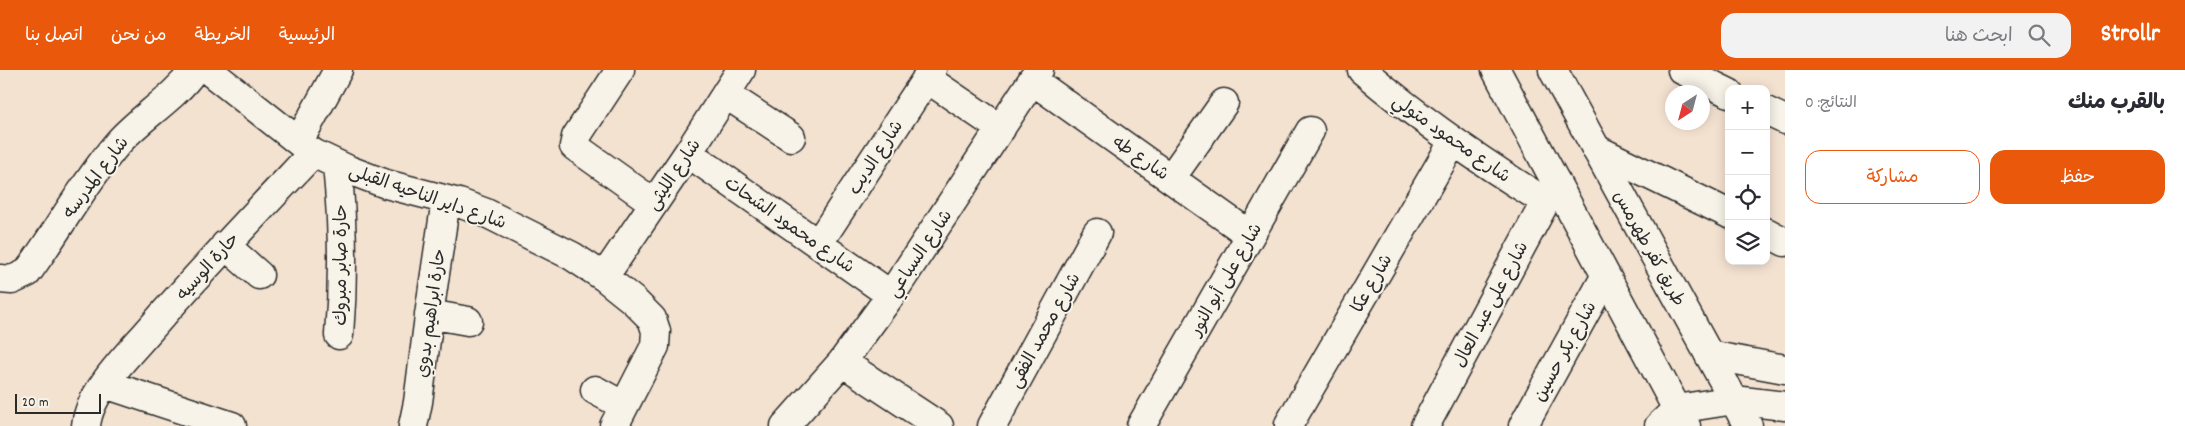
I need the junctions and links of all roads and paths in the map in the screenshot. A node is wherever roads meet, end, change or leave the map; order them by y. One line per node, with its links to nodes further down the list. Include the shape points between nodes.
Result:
1 (194, 70): 39 (street, شارع المدرسه, via 186,82 142,118 107,156 27,273 12,280)
2 (208, 70): 21 (street, شارع داير الناحيه القبلى)
3 (338, 70): 21 (street, حارة الوسيه)
4 (620, 70): 28 (street, via 576,137 574,146)
5 (741, 70): 13 (street, شارع الليثى)
6 (1362, 70): 20 (street, شارع محمود متولي)
7 (1496, 70): 26 (street)
8 (1553, 70): 22 (street, طريق كفر طهرمس)
9 (1682, 70): 12 (street)
10 (929, 74): 17 (street); 34 (street, شارع الديب)
11 (1036, 75): 17 (street, شارع السباعي); 25 (street, شارع طه)
12 (1725, 90)
13 (725, 94): 19 (street); 23 (street, شارع الليثى)
14 (1224, 103): 25 (street)
15 (1770, 113): 16 (street)
16 (1785, 120)
17 (1001, 129): 40 (street, شارع السباعي)
18 (1310, 132): 32 (street, شارع على أبو النور)
19 (791, 137)
20 (1452, 142): 26 (street, شارع محمود متولي); 53 (street, شارع عكا)
21 (306, 147): 24 (street, شارع داير الناحيه القبلى); 35 (street, حارة الوسيه)
22 (1596, 149): 29 (street); 44 (street, طريق كفر طهرمس)
23 (688, 153): 28 (street, شارع الليثى); 34 (street, شارع محمود الشحات)
24 (337, 165): 27 (street, شارع داير الناحيه القبلى, via 386,184); 43 (street, حارة صابر مبروك, via 344,279)
25 (1171, 178): 32 (street, شارع طه)
26 (1551, 192): 38 (street); 61 (street, شارع على عبد العال)
27 (446, 200): 37 (street, شارع داير الناحيه القبلى, via 486,213 532,235); 41 (street, حارة ابراهيم بدوي)
28 (654, 203): 37 (street, شارع الليثى)
29 (1725, 212)
30 (1097, 233): 59 (street, شارع محمد الفقى)
31 (1770, 234): 33 (street)
32 (1250, 235): 60 (street, شارع على أبو النور)
33 (1785, 242)
34 (818, 244): 40 (street, شارع محمود الشحات)
35 (226, 245): 36 (street); 47 (street, حارة الوسيه)
36 (259, 275)
37 (604, 277): 51 (street, شارع داير الناحيه القبلى, via 652,319 656,332 649,360)
38 (1606, 277): 52 (street); 62 (street, شارع بكر حسين)
39 (0, 279)
40 (891, 295): 45 (street, شارع السباعي)
41 (429, 314): 42 (street); 56 (street, حارة ابراهيم بدوي)
42 (468, 321)
43 (339, 335)
44 (1709, 356): 46 (street); 49 (street, طريق كفر طهرمس)
45 (842, 362): 57 (street, شارع السباعي); 58 (street)
46 (1785, 369)
47 (105, 384): 54 (street, حارة الوسيه, via 91,406); 55 (street)
48 (596, 390): 51 (street)
49 (1734, 400): 50 (street); 52 (street); 63 (street, طريق كفر طهرمس)
50 (1785, 406)
51 (619, 416)
52 (1674, 420)
53 (1289, 424)
54 (86, 426)
55 (232, 426)
56 (413, 426)
57 (785, 426)
58 (939, 426)
59 (992, 426)
60 (1141, 426)
61 (1425, 426)
62 (1523, 426)
63 (1748, 426)

